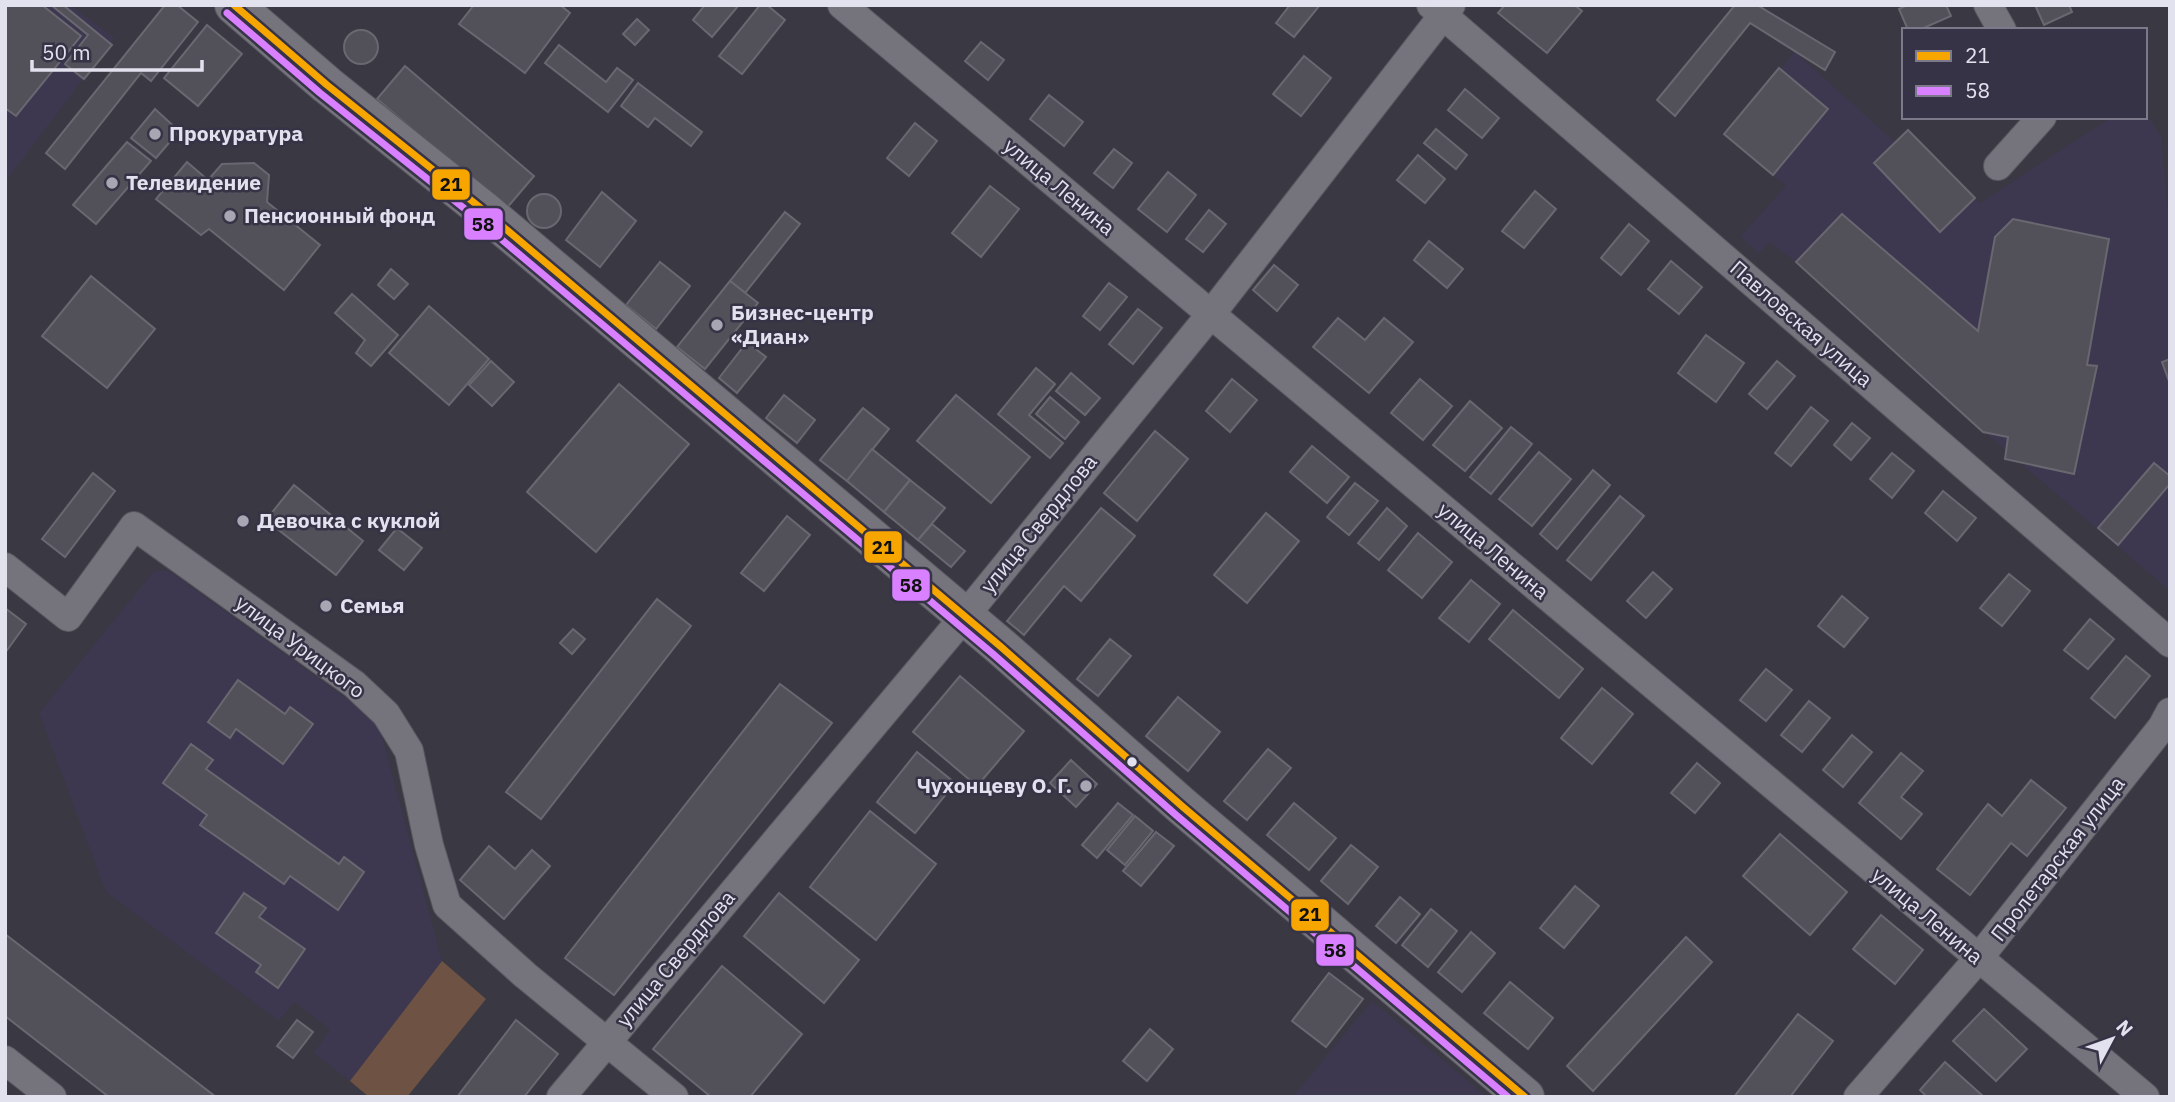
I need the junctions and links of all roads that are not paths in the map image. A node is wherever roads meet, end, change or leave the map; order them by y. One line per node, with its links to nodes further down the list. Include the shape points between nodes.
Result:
1 (234, 5): 10 (street)
2 (842, 5): 8 (street, улица Ленина)
3 (1988, 5): 5 (street)
4 (1442, 9): 8 (street, улица Свердлова); 11 (street, Павловская улица)
5 (2001, 28)
6 (2040, 119): 7 (street)
7 (1998, 166)
8 (1211, 314): 10 (street, улица Свердлова); 13 (street, улица Ленина)
9 (5, 567): 14 (street, улица Урицкого, via 68,617 134,526 354,684 386,714 409,751 447,905)
10 (964, 617): 14 (street, улица Свердлова); 19 (street)
11 (2170, 643)
12 (2170, 712): 13 (street, Пролетарская улица)
13 (1978, 959): 20 (street, Пролетарская улица); 21 (street, улица Ленина)
14 (606, 1042): 17 (street, улица Свердлова); 18 (street, улица Урицкого)
15 (5, 1060): 16 (street)
16 (52, 1097)
17 (561, 1097)
18 (674, 1097)
19 (1525, 1097)
20 (1858, 1097)
21 (2145, 1097)

